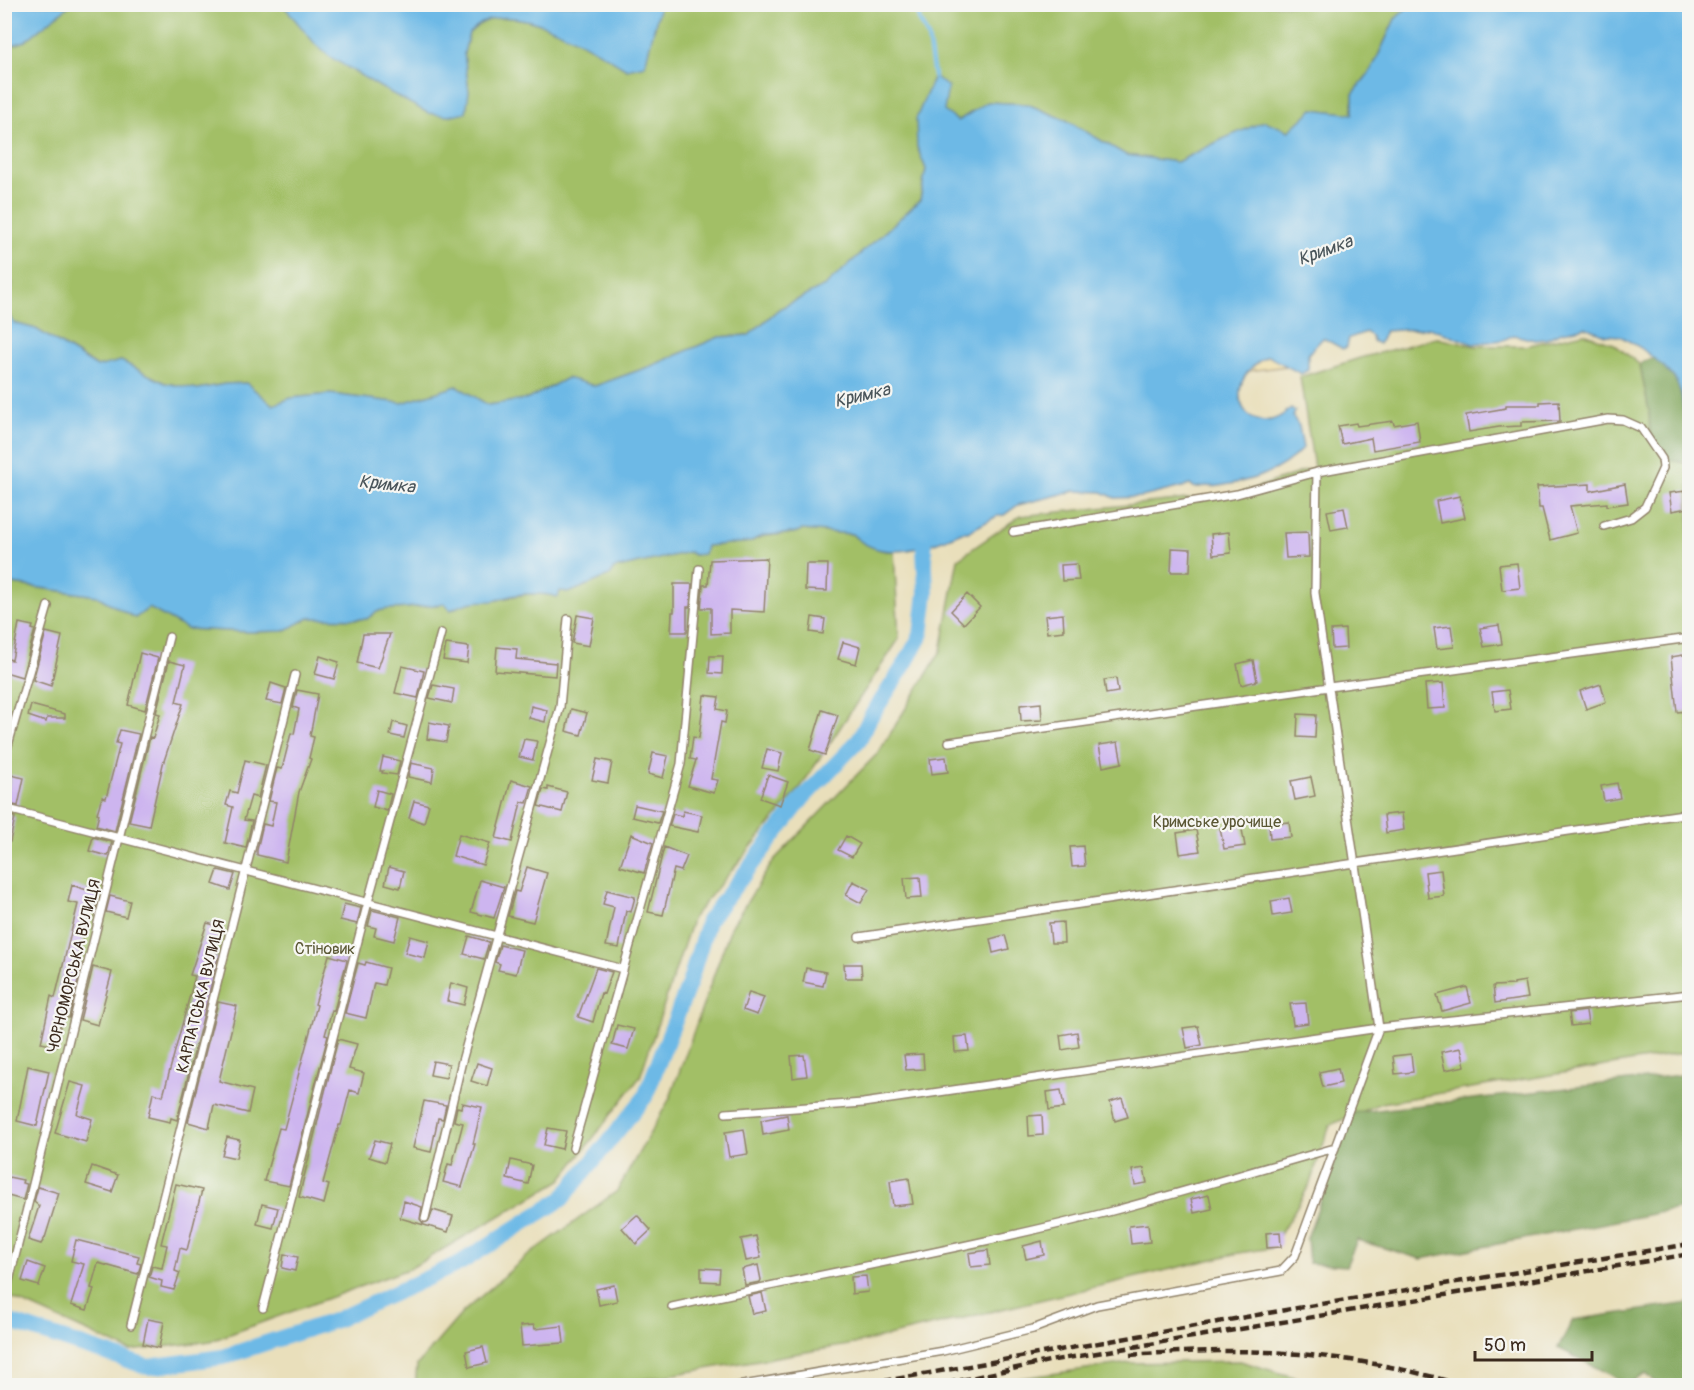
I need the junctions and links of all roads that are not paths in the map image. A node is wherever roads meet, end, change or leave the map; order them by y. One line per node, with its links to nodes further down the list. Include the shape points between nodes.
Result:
1 (1317, 472): 2 (lane, via 1608,419 1623,420 1641,428 1662,459 1663,468 1645,507 1631,518); 3 (lane, via 1237,494); 11 (lane, via 1315,592)
2 (1604, 526)
3 (1013, 532)
4 (699, 569): 22 (lane, via 681,764)
5 (48, 606): 13 (lane)
6 (568, 619): 20 (lane, via 560,707)
7 (441, 633): 19 (lane)
8 (169, 637): 16 (lane, ЧОРНОМОРСЬКА ВУЛИЦЯ)
9 (1689, 638): 11 (lane)
10 (295, 675): 18 (lane, КАРПАТСЬКА ВУЛИЦЯ)
11 (1329, 687): 12 (lane); 17 (lane)
12 (949, 742)
13 (4, 759)
14 (4, 807): 16 (lane)
15 (1689, 813): 17 (lane)
16 (119, 837): 18 (lane); 29 (lane, ЧОРНОМОРСЬКА ВУЛИЦЯ)
17 (1354, 862): 21 (lane); 24 (lane)
18 (246, 869): 19 (lane); 32 (lane, КАРПАТСЬКА ВУЛИЦЯ)
19 (368, 902): 20 (lane); 31 (lane)
20 (497, 935): 22 (lane); 28 (lane, via 462,1060)
21 (859, 937)
22 (623, 969): 26 (lane)
23 (1689, 994): 24 (lane)
24 (1379, 1028): 25 (lane, via 863,1103); 27 (lane)
25 (726, 1113)
26 (573, 1148)
27 (1335, 1148): 30 (lane, via 1108,1212); 33 (lane, via 1295,1256 1281,1271 1097,1305 1033,1329 943,1351)
28 (425, 1218)
29 (4, 1301)
30 (672, 1307)
31 (262, 1308)
32 (131, 1325)
33 (737, 1386)

